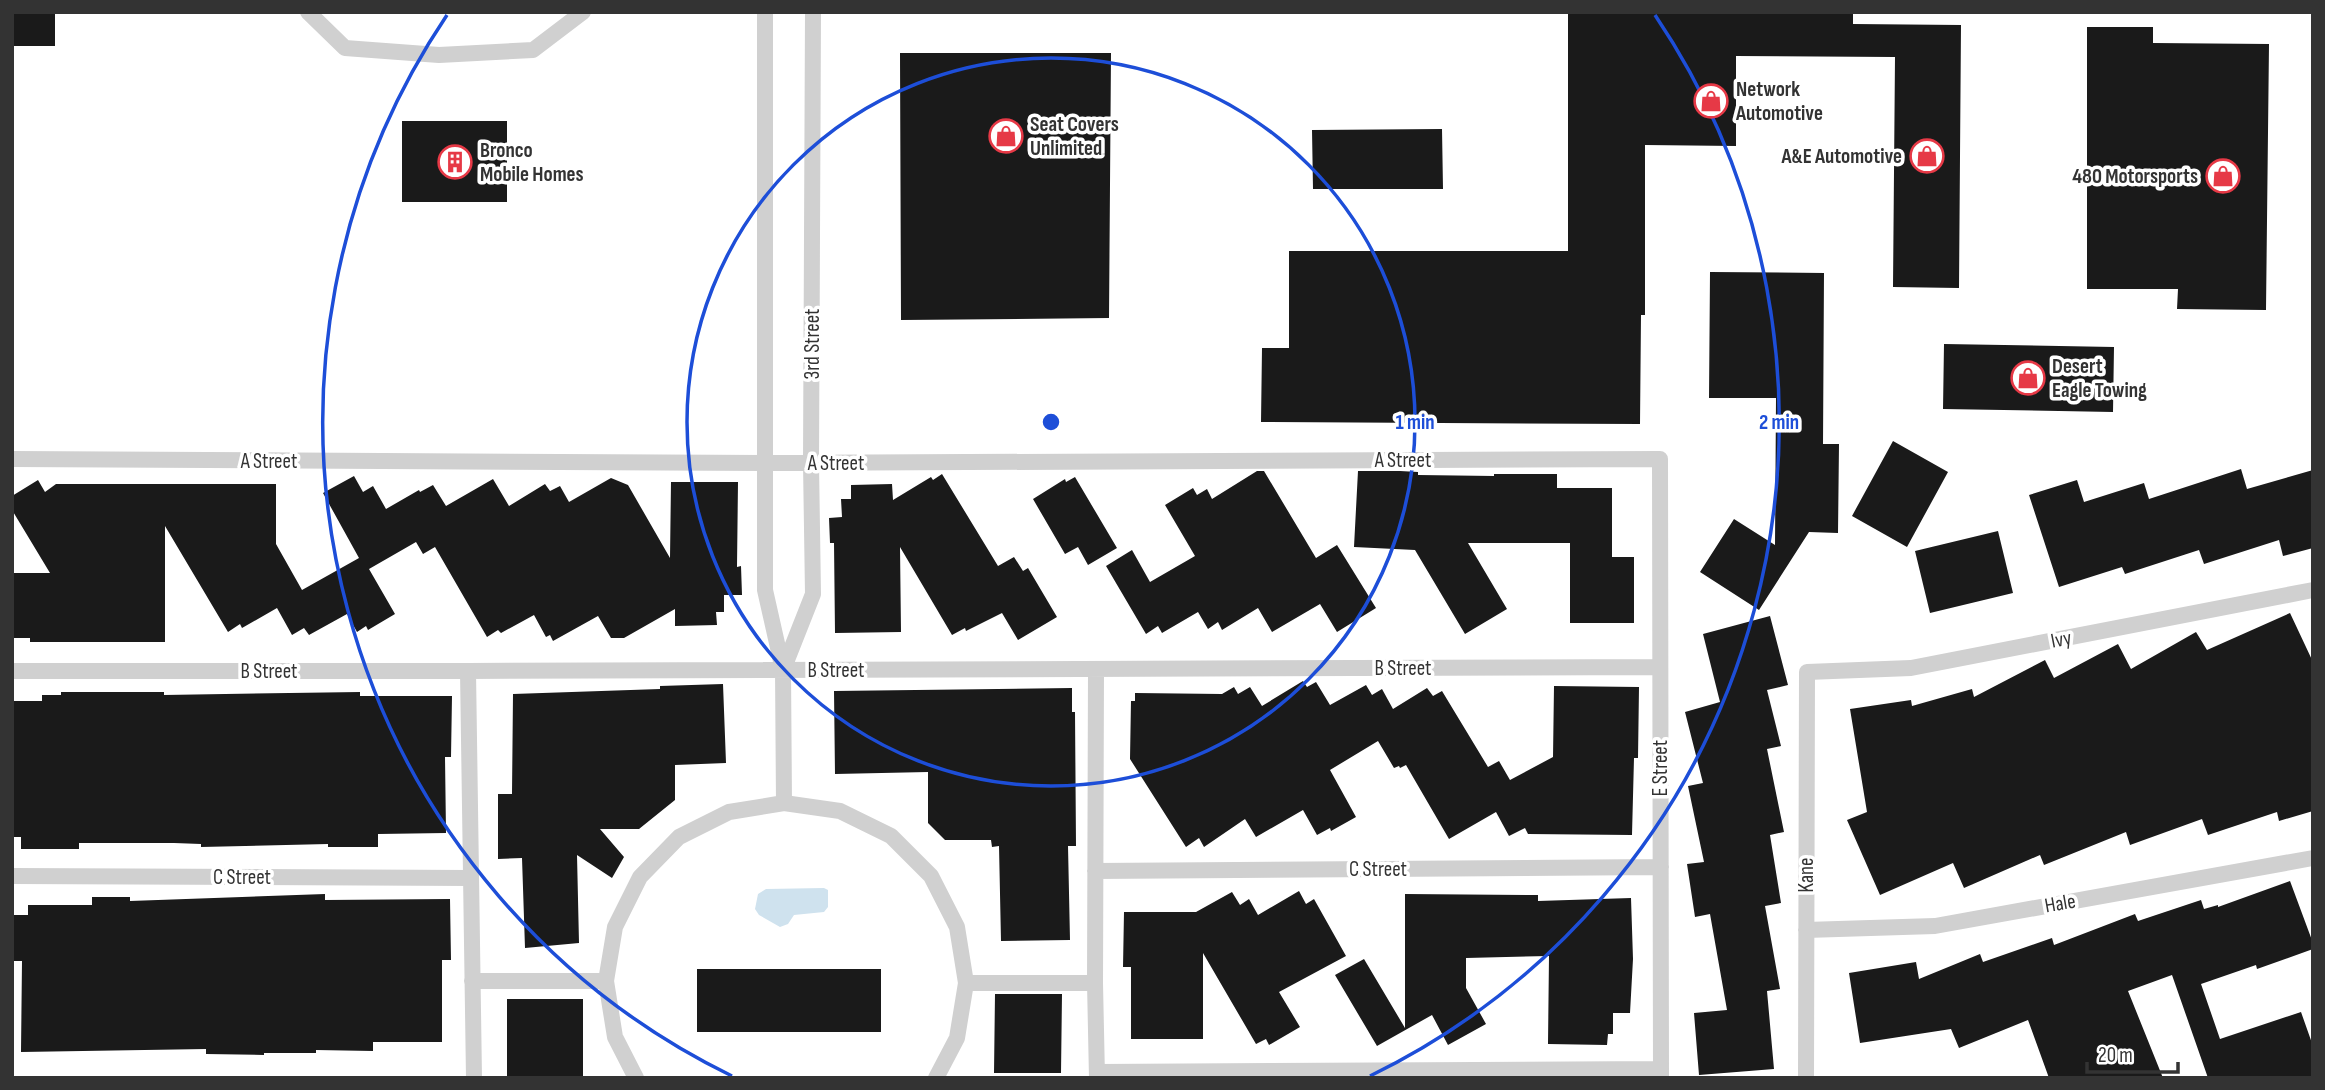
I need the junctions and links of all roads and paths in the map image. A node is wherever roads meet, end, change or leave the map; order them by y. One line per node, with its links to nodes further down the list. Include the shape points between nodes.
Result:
1 (308, 12): 2 (lane, via 345,48 439,55 533,50)
2 (583, 12)
3 (765, 12): 8 (lane, 3rd Street)
4 (813, 12): 7 (lane, 3rd Street)
5 (12, 459): 8 (lane, A Street)
6 (1660, 459): 7 (lane, A Street); 10 (lane, E Street)
7 (811, 463): 8 (lane, A Street); 12 (lane, 3rd Street, via 813,594)
8 (766, 464): 12 (lane, 3rd Street, via 765,590)
9 (2313, 590): 15 (lane, Ivy, via 1911,668)
10 (1660, 667): 11 (lane, B Street); 18 (lane, E Street)
11 (1096, 669): 12 (lane, B Street); 19 (lane)
12 (783, 670): 14 (lane, B Street); 16 (lane, 3rd Street)
13 (12, 671): 14 (lane, B Street)
14 (468, 671): 21 (lane)
15 (1807, 672): 22 (lane, Kane)
16 (784, 803): 24 (lane, via 729,812 679,837 640,877 615,927); 25 (lane, via 841,811 891,836 932,876 957,927)
17 (2313, 858): 22 (lane, Hale, via 1934,926)
18 (1661, 867): 19 (lane, C Street); 27 (lane, E Street)
19 (1095, 871): 26 (lane)
20 (12, 876): 21 (lane, C Street)
21 (471, 878): 23 (lane)
22 (1806, 930): 32 (lane, Kane)
23 (472, 981): 24 (lane); 29 (lane)
24 (606, 981): 30 (lane, via 615,1037)
25 (966, 983): 26 (lane); 31 (lane, via 957,1038)
26 (1095, 983): 28 (lane)
27 (1661, 1073): 28 (lane)
28 (1097, 1075)
29 (474, 1078)
30 (636, 1078)
31 (936, 1078)
32 (1806, 1078)

